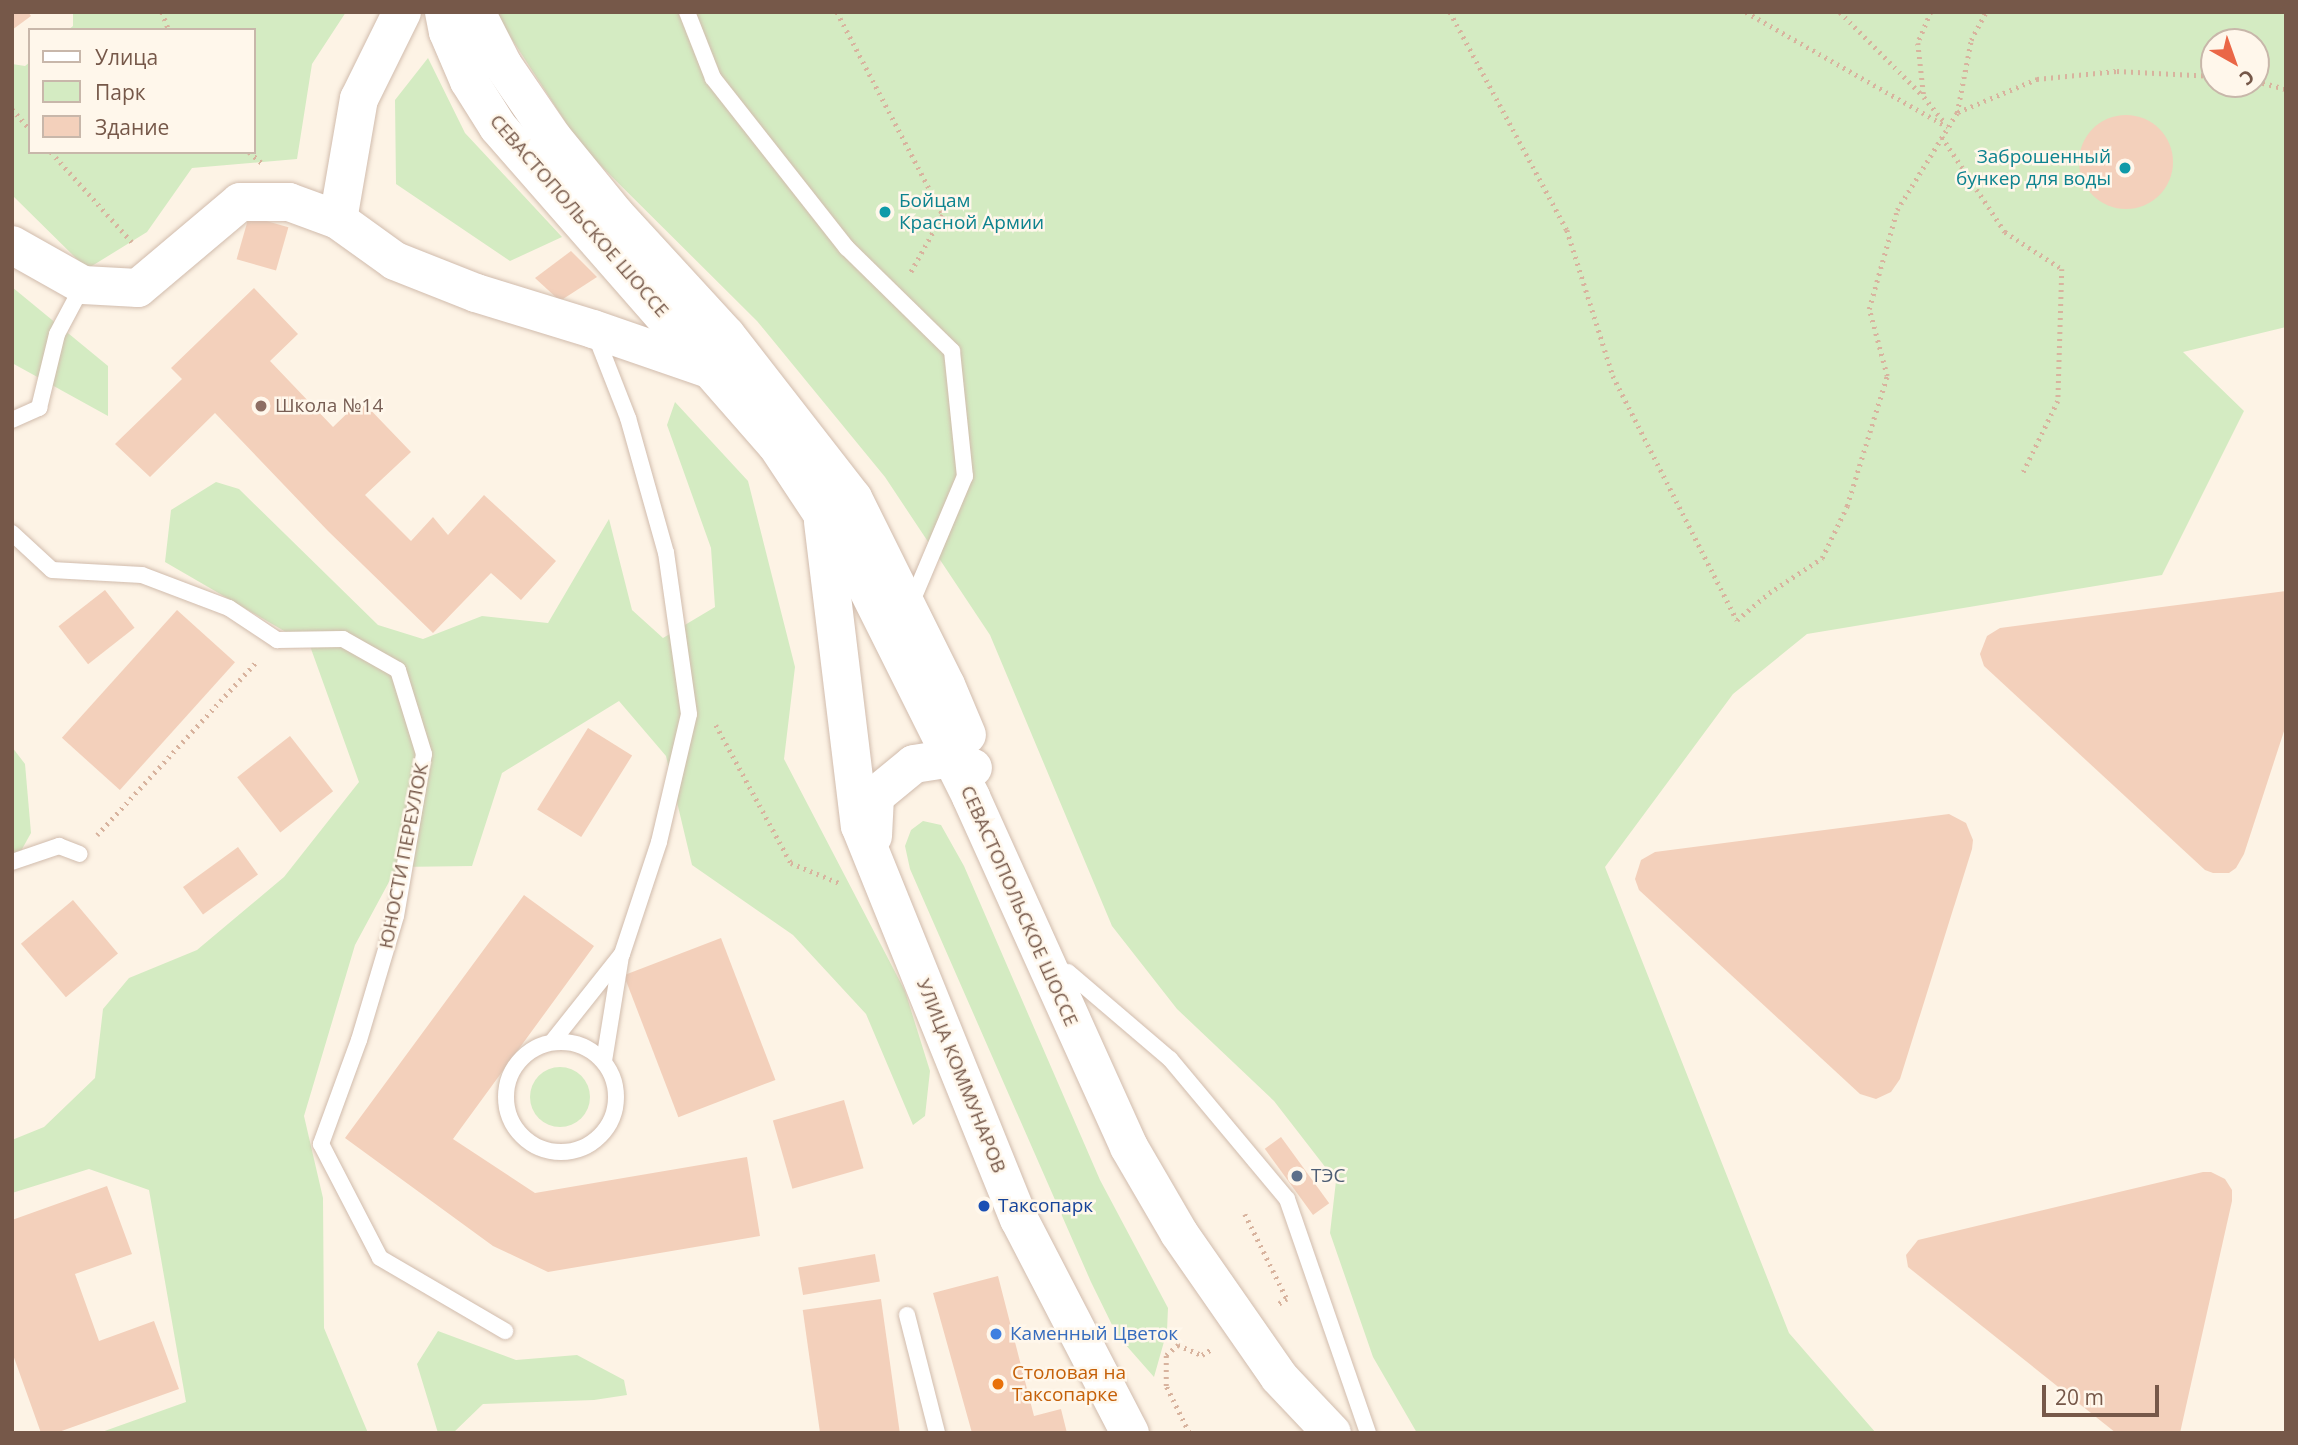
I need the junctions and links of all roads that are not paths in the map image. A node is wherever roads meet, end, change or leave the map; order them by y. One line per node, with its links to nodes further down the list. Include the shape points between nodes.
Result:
1 (402, 12): 5 (main road, via 359,99)
2 (444, 12): 9 (main road, СЕВАСТОПОЛЬСКОЕ ШОССЕ, via 469,81 498,127)
3 (476, 12): 10 (main road, via 503,65 553,138 615,214 726,335)
4 (687, 12): 15 (lane, via 713,78 847,248 952,351 965,477)
5 (338, 220): 7 (main road, via 289,202 240,202 138,288); 8 (main road, via 396,261 476,293)
6 (12, 245): 7 (main road)
7 (83, 285): 11 (lane, via 57,334 39,408)
8 (593, 328): 9 (main road); 22 (lane, via 628,418 666,553 689,714 659,842)
9 (715, 372): 10 (main road, СЕВАСТОПОЛЬСКОЕ ШОССЕ); 12 (main road, СЕВАСТОПОЛЬСКОЕ ШОССЕ)
10 (783, 408): 12 (main road)
11 (12, 421)
12 (838, 508): 14 (main road, СЕВАСТОПОЛЬСКОЕ ШОССЕ); 15 (main road); 18 (main road, УЛИЦА КОММУНАРОВ)
13 (12, 533): 27 (lane, ЮНОСТИ ПЕРЕУЛОК, via 52,570 142,575 229,608 277,640 343,639 398,670 424,754 396,916 359,1040 321,1144 380,1258)
14 (854, 562): 16 (main road, СЕВАСТОПОЛЬСКОЕ ШОССЕ); 18 (main road, УЛИЦА КОММУНАРОВ)
15 (908, 610): 17 (main road, via 946,685)
16 (951, 758): 17 (main road, СЕВАСТОПОЛЬСКОЕ ШОССЕ); 21 (main road, via 914,764 875,796)
17 (980, 793): 21 (main road, via 949,784 921,783 892,805); 23 (main road); 30 (main road, СЕВАСТОПОЛЬСКОЕ ШОССЕ, via 1129,1147 1179,1233 1279,1377)
18 (860, 826): 21 (main road, УЛИЦА КОММУНАРОВ)
19 (80, 854): 20 (lane, via 58,846)
20 (12, 862)
21 (865, 882): 28 (main road, УЛИЦА КОММУНАРОВ, via 1019,1219)
22 (622, 954): 24 (lane); 25 (lane)
23 (1068, 972): 31 (main road, via 1152,1146 1230,1274); 32 (lane, via 1170,1059 1287,1199)
24 (552, 1042): 25 (lane, via 580,1044); 25 (lane, via 525,1054 509,1078 506,1107 518,1133 542,1150 571,1153 597,1140 614,1117 617,1087)
25 (604, 1061)
26 (907, 1315): 29 (lane)
27 (505, 1331)
28 (1127, 1431)
29 (937, 1433)
30 (1332, 1433)
31 (1358, 1433)
32 (1368, 1433)

